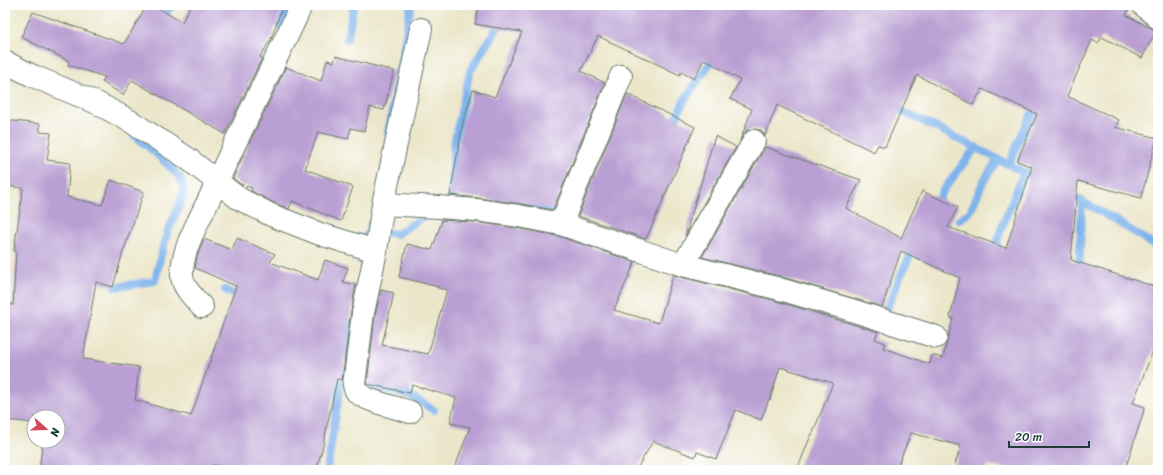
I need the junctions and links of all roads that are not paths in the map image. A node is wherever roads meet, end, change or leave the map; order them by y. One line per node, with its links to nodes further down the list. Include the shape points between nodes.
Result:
1 (301, 5): 8 (street)
2 (1143, 5): 3 (street)
3 (1158, 18)
4 (421, 29): 9 (street)
5 (5, 62): 8 (street, via 130,121)
6 (621, 76): 10 (street)
7 (754, 141): 12 (street)
8 (217, 181): 11 (street, via 238,198 271,215 320,234); 13 (street, via 190,241 181,276 187,290)
9 (383, 204): 10 (street, via 476,210); 11 (street)
10 (561, 224): 12 (street)
11 (376, 251): 15 (street, via 363,313 354,385 363,397)
12 (683, 265): 14 (street, via 739,270)
13 (202, 307)
14 (936, 337)
15 (410, 412)

